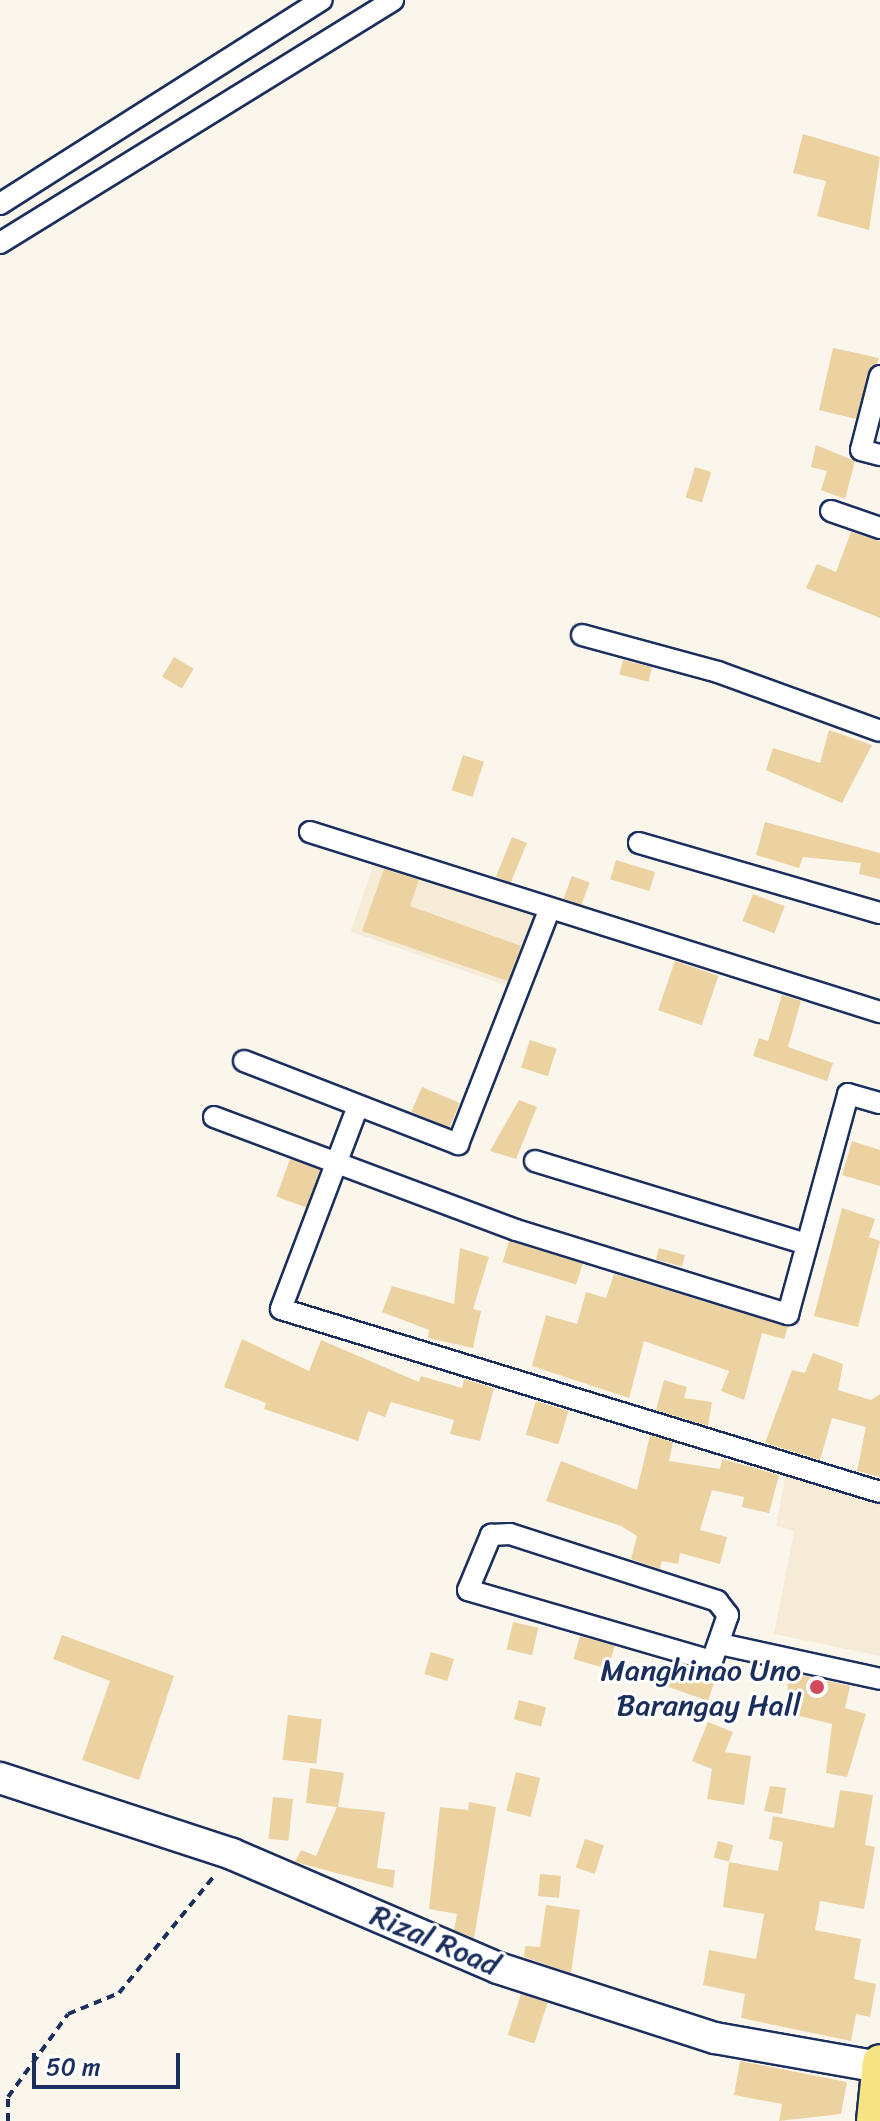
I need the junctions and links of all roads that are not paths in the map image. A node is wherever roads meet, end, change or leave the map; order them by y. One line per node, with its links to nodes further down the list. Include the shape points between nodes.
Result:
1 (322, 0): 3 (street)
2 (393, 0): 4 (street)
3 (0, 204)
4 (0, 243)
5 (880, 376): 6 (street, via 861,450)
6 (880, 455)
7 (831, 511): 8 (street)
8 (880, 528)
9 (582, 635): 10 (street, via 718,672)
10 (880, 731)
11 (310, 832): 13 (street)
12 (639, 843): 14 (street)
13 (549, 910): 15 (street); 18 (street, via 458,1144)
14 (880, 913)
15 (880, 1012)
16 (244, 1061): 18 (street)
17 (880, 1103): 22 (street, via 848,1094)
18 (358, 1106): 21 (street)
19 (214, 1117): 21 (street)
20 (535, 1161): 22 (street)
21 (336, 1164): 22 (street, via 516,1230 788,1314); 23 (street, via 281,1309)
22 (807, 1244)
23 (880, 1492)
24 (720, 1644): 24 (street, via 728,1615 717,1601 510,1534 491,1535 468,1590 706,1664); 25 (street)
25 (880, 1679)
26 (0, 1778): 27 (street, Rizal Road, via 232,1854 498,1968 715,2038)
27 (880, 2064): 28 (main road)
28 (874, 2121)

